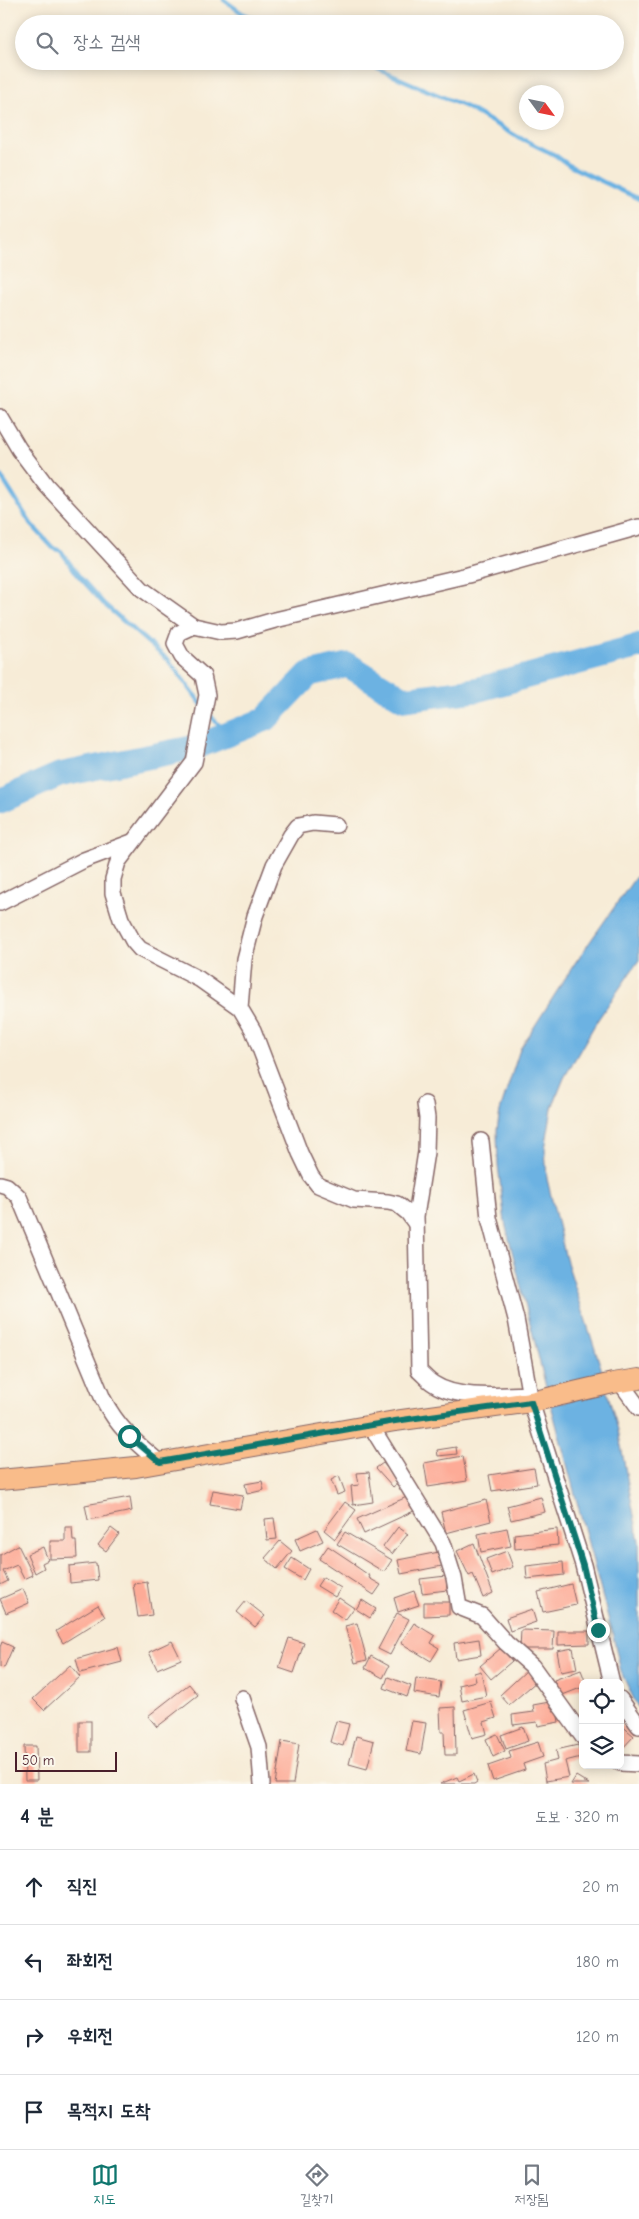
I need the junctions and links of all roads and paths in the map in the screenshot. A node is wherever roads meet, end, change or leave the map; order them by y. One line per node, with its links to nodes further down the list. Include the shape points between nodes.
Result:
1 (0, 417): 3 (street, via 46,485 98,544 142,589)
2 (639, 527): 3 (street, via 468,575 237,631 221,632)
3 (194, 626): 5 (street, via 179,633 174,644 182,657 203,676 207,695 194,762)
4 (336, 825): 7 (street, via 314,823 298,826 274,864 244,958)
5 (132, 842): 6 (street, via 84,860); 7 (street, via 118,862 113,893 121,919 133,940 140,949 199,979)
6 (0, 903)
7 (240, 1008): 11 (street, via 253,1030 300,1153 318,1185 354,1200 397,1204)
8 (425, 1104): 11 (street, via 426,1152)
9 (481, 1141): 13 (street, via 489,1218)
10 (0, 1184): 16 (street, via 19,1197 113,1419)
11 (416, 1224): 13 (street, via 419,1371 433,1384 450,1391)
12 (624, 1381): 13 (main road); 14 (street)
13 (533, 1399): 15 (main road); 18 (street, via 583,1565)
14 (639, 1408)
15 (371, 1426): 16 (main road); 22 (street, via 443,1543 459,1608 482,1616 532,1666)
16 (160, 1462): 17 (main road)
17 (0, 1480)
18 (611, 1679)
19 (242, 1698): 25 (street, via 260,1748)
20 (624, 1705): 21 (street)
21 (639, 1726)
22 (579, 1732)
23 (624, 1763): 24 (street)
24 (639, 1764)
25 (262, 1784)

